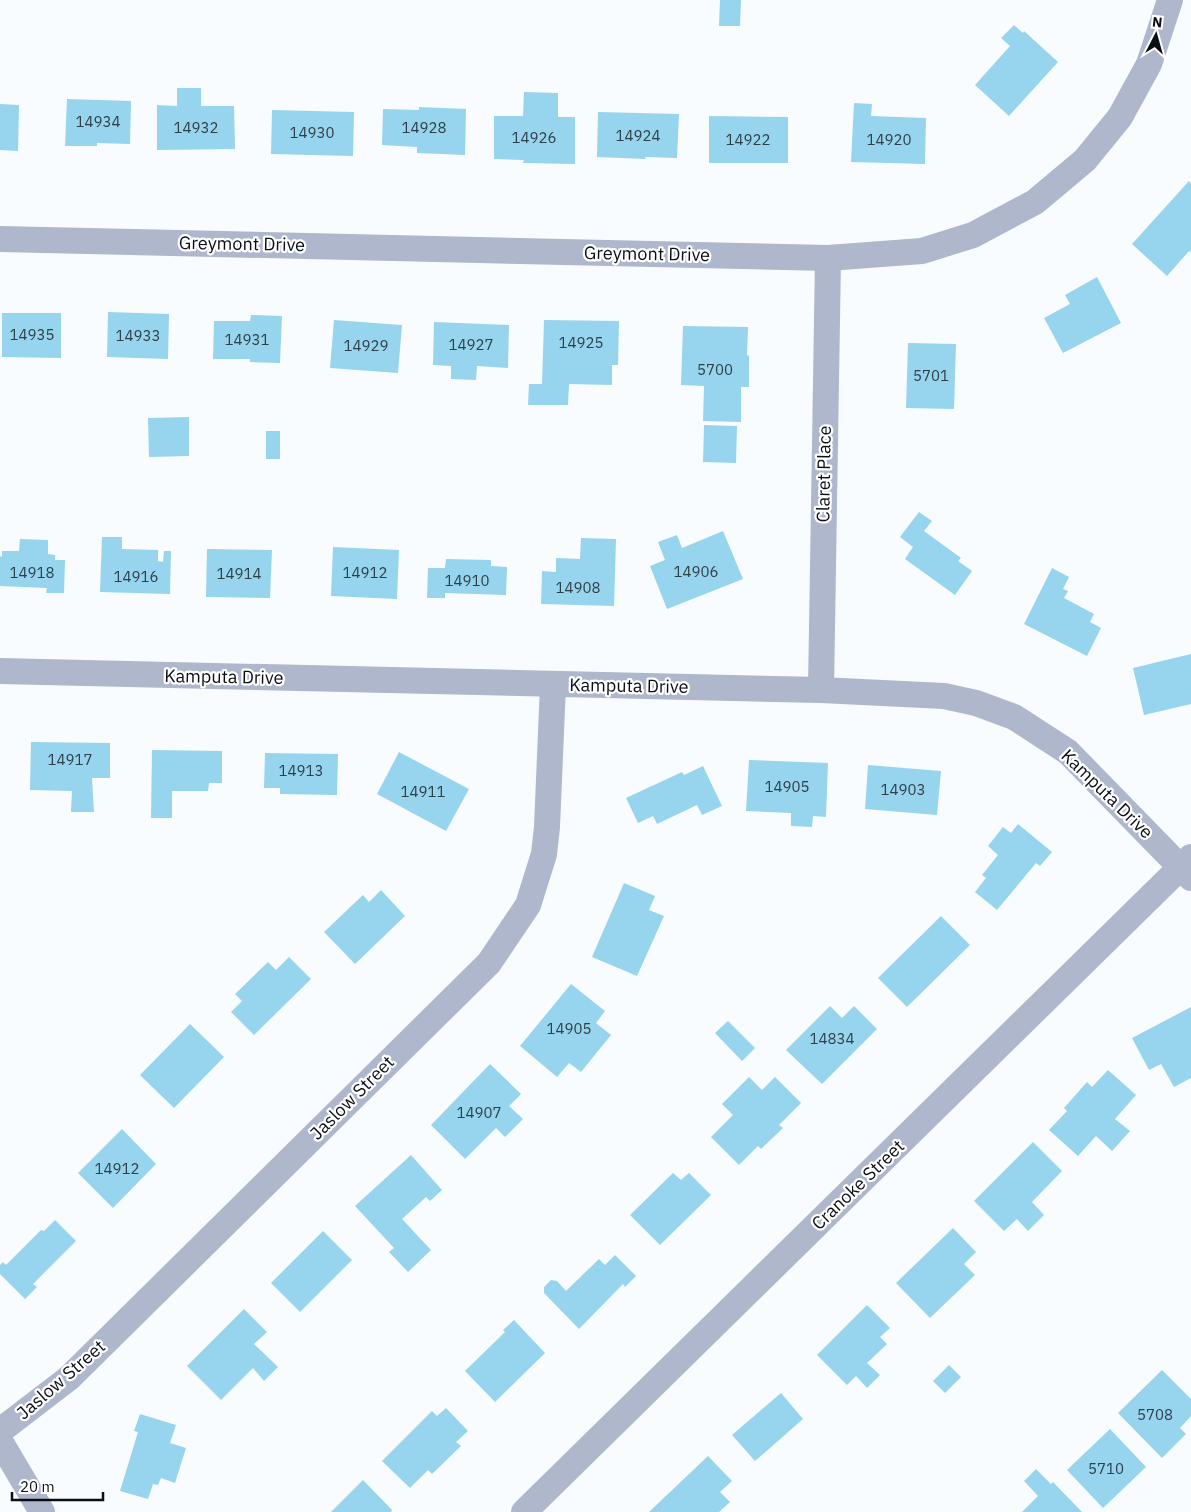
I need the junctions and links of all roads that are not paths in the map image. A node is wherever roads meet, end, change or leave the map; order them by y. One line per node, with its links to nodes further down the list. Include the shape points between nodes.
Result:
1 (1170, 0): 3 (street, Greymont Drive, via 1149,64 1120,118 1085,160 1035,202 973,235 922,251)
2 (0, 238): 3 (street, Greymont Drive)
3 (828, 258): 6 (street, Claret Place)
4 (0, 672): 5 (street, Kamputa Drive)
5 (553, 684): 6 (street, Kamputa Drive); 8 (street, Jaslow Street, via 544,854 528,905 489,964 69,1378)
6 (821, 690): 7 (street, Kamputa Drive, via 944,696 976,702 1014,717 1068,752)
7 (1188, 867): 11 (street, Cranoke Street)
8 (0, 1431)
9 (0, 1441): 10 (street)
10 (42, 1512)
11 (524, 1512)

